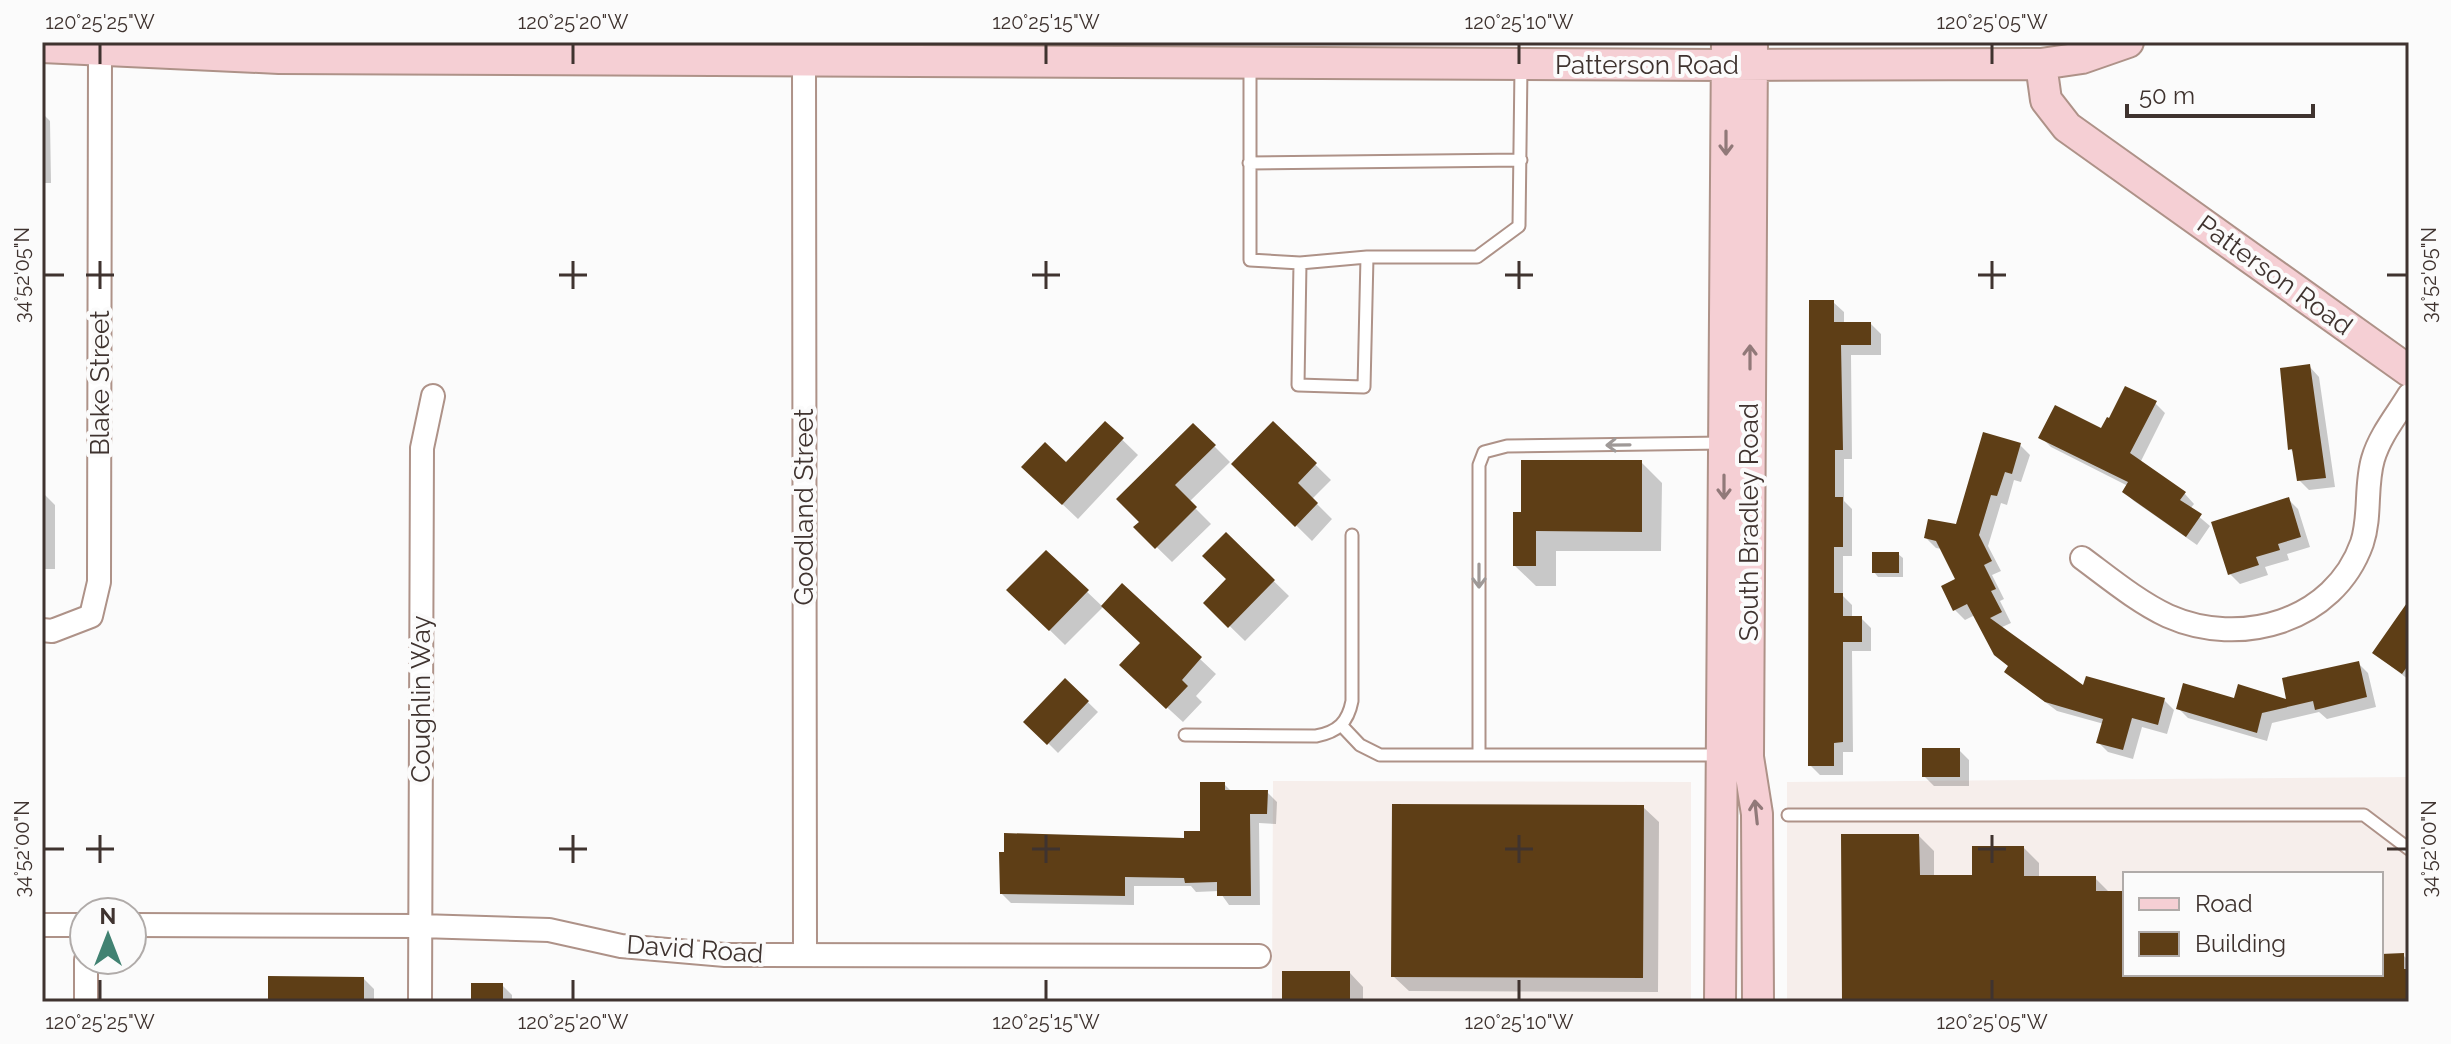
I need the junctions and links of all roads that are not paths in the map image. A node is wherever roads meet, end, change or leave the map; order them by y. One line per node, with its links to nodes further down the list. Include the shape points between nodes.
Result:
1 (2128, 42): 11 (street, via 2082,58)
2 (42, 47): 3 (street, Patterson Road)
3 (100, 50): 4 (street, Patterson Road); 22 (street, Blake Street, via 99,582 91,616)
4 (279, 50): 5 (street, Patterson Road)
5 (352, 50): 8 (street, Patterson Road)
6 (1401, 53): 9 (street, Patterson Road); 10 (street, Patterson Road)
7 (1739, 54): 10 (street, Patterson Road); 11 (street, Patterson Road); 19 (street, South Bradley Road, one-way to 19); 26 (street, South Bradley Road, one-way to 7)
8 (804, 61): 9 (street, Patterson Road); 34 (street, Goodland Street)
9 (1250, 63): 13 (lane)
10 (1521, 64): 12 (lane)
11 (2041, 64): 16 (street, Patterson Road, via 2046,100 2067,127)
12 (1521, 160): 13 (lane); 14 (lane, via 1519,226 1477,257)
13 (1249, 163): 15 (lane, via 1250,260)
14 (1367, 257): 15 (lane); 15 (lane, via 1364,387 1298,385)
15 (1300, 263)
16 (2409, 371)
17 (2409, 395): 21 (street, via 2373,460 2368,514 2355,557 2341,580 2311,608 2263,628 2194,626 2165,615)
18 (433, 396): 33 (street, Coughlin Way, via 422,448)
19 (1724, 443): 25 (lane, one-way to 25, via 1507,446 1484,452 1479,465); 26 (street, South Bradley Road, one-way to 26)
20 (1352, 535): 23 (lane, via 1352,701)
21 (2082, 558)
22 (42, 630)
23 (1342, 726): 24 (lane, via 1316,736); 25 (lane, via 1360,745 1380,755)
24 (1185, 735)
25 (1479, 755): 26 (lane)
26 (1734, 756): 28 (street, South Bradley Road, one-way to 26, via 1757,814); 39 (street, South Bradley Road)
27 (1788, 815): 29 (lane, via 2364,815)
28 (1757, 847): 40 (street, via 1738,887 1738,982); 41 (street, South Bradley Road)
29 (2409, 849)
30 (42, 925): 31 (street)
31 (68, 925)
32 (148, 925): 33 (street, David Road)
33 (420, 926): 34 (street, David Road, via 549,930 621,946 725,955); 38 (street, Coughlin Way)
34 (805, 954): 35 (street, David Road)
35 (1259, 956)
36 (86, 976): 37 (street)
37 (86, 1002)
38 (420, 1002)
39 (1720, 1002)
40 (1731, 1002)
41 (1758, 1002)

